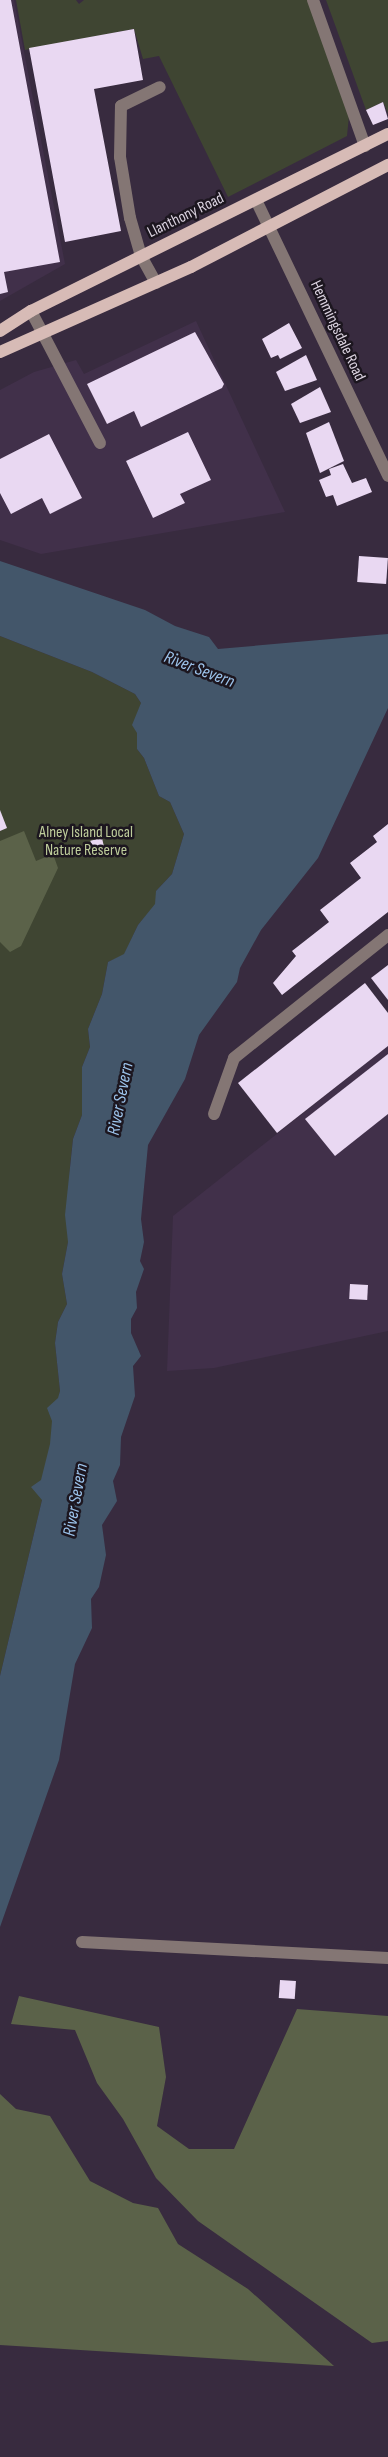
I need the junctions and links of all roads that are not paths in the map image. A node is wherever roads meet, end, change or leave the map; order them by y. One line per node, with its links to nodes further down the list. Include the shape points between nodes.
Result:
1 (312, 0): 4 (street)
2 (160, 87): 8 (street, via 121,106 120,157 130,218)
3 (388, 134): 4 (main road, Llanthony Road)
4 (365, 146): 6 (main road, Llanthony Road)
5 (388, 165): 7 (main road)
6 (256, 200): 7 (street, Hemmingsdale Road); 8 (main road, Llanthony Road)
7 (269, 227): 9 (main road); 15 (street, Hemmingsdale Road)
8 (141, 256): 9 (street); 10 (main road, Llanthony Road)
9 (156, 283): 12 (main road)
10 (31, 311): 11 (main road, Llanthony Road); 12 (street)
11 (0, 332)
12 (44, 336): 13 (main road); 14 (street)
13 (0, 352)
14 (100, 443)
15 (388, 476)
16 (388, 935): 17 (street, via 234,1058)
17 (214, 1114)
18 (82, 1942): 19 (street)
19 (388, 1958)

